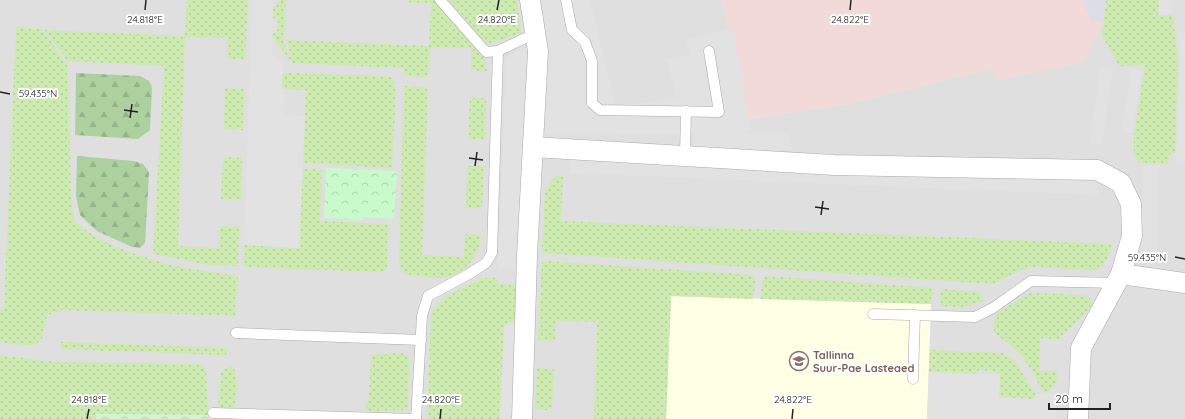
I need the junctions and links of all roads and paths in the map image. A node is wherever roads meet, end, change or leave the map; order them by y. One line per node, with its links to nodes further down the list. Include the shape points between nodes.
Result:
1 (440, 0): 5 (lane, via 486,52)
2 (530, 0): 4 (street)
3 (566, 0): 7 (lane, via 572,30 586,42 592,61 592,103 600,110)
4 (536, 33): 5 (lane); 8 (street, via 538,51)
5 (498, 51): 15 (lane, via 492,253 486,262 469,274 428,296 422,316)
6 (709, 51): 7 (lane, via 718,112)
7 (686, 111): 9 (lane)
8 (533, 148): 9 (street); 19 (street)
9 (685, 156): 10 (street, via 834,164 1096,170 1121,183 1131,204 1132,236)
10 (1118, 279): 11 (street); 13 (lane, via 1031,281 993,308 975,317); 20 (street, via 1081,348)
11 (1185, 283)
12 (873, 314): 13 (lane)
13 (915, 315): 16 (lane)
14 (236, 333): 15 (lane)
15 (421, 340): 18 (lane)
16 (913, 379)
17 (213, 413): 18 (lane)
18 (416, 419)
19 (522, 419)
20 (1078, 419)

